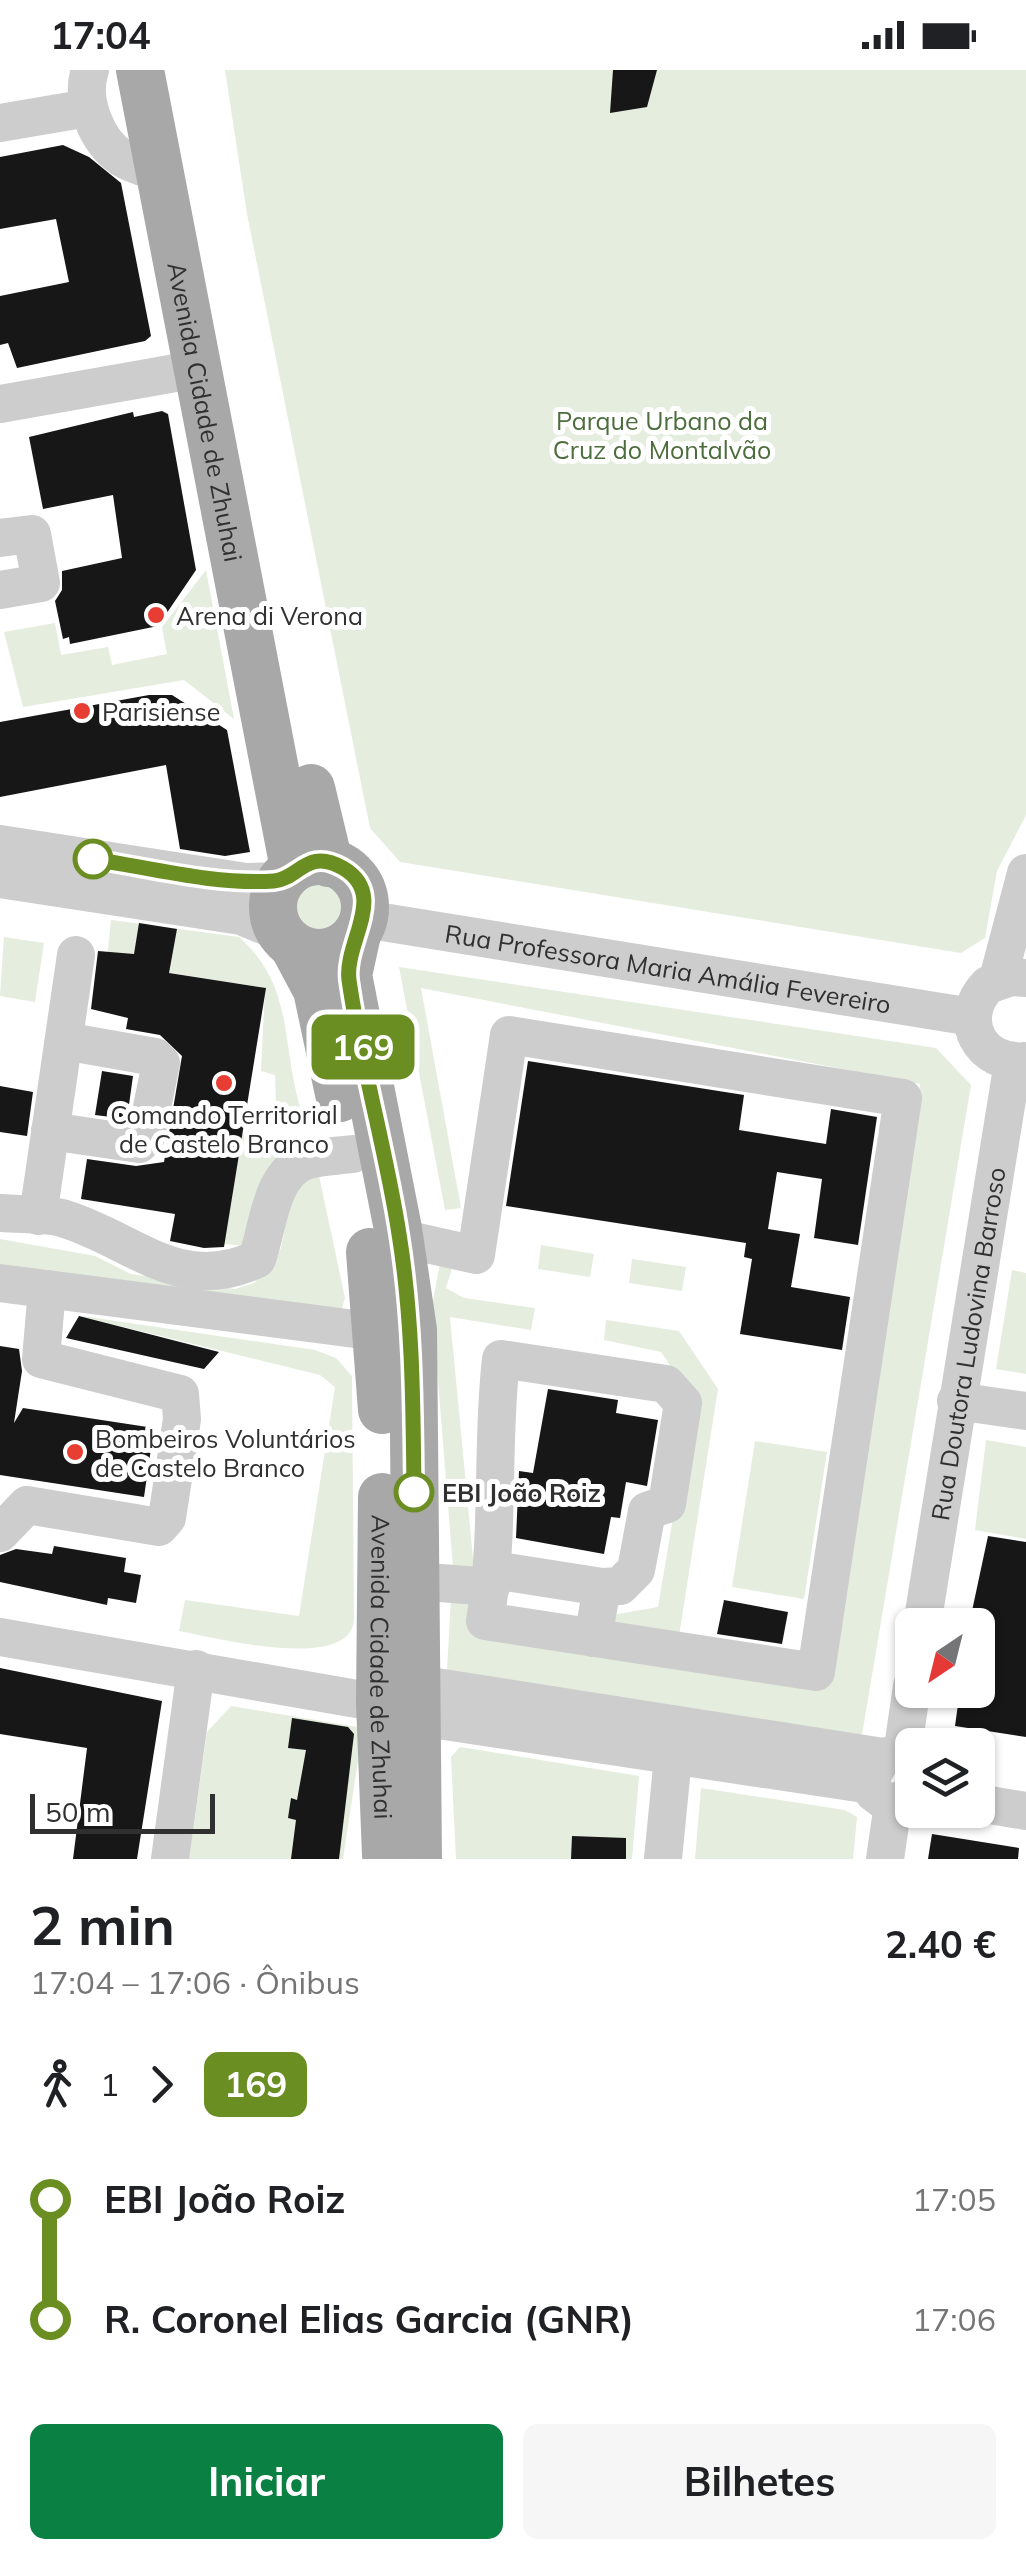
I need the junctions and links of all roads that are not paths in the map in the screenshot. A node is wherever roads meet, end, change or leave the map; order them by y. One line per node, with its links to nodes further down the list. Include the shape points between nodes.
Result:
1 (90, 70): 4 (street)
2 (140, 70): 6 (main road, Avenida Cidade de Zhuhai)
3 (173, 70): 12 (main road, Avenida Cidade de Zhuhai)
4 (88, 108): 5 (street); 6 (street, via 122,158)
5 (0, 123)
6 (161, 174): 7 (main road, Avenida Cidade de Zhuhai)
7 (198, 368): 8 (street); 12 (main road, Avenida Cidade de Zhuhai)
8 (0, 404)
9 (0, 538): 10 (street, via 32,534 41,583)
10 (0, 590)
11 (0, 844): 12 (street, via 246,882)
12 (302, 871): 15 (main road, via 354,877 365,904); 16 (main road, via 273,906)
13 (1026, 873): 18 (street)
14 (0, 879): 16 (street, via 242,916)
15 (360, 926): 16 (main road, via 334,951 306,951); 19 (street, Rua Professora Maria Amália Fevereiro); 26 (main road, Avenida Cidade de Zhuhai, via 348,975)
16 (286, 939): 23 (main road, Avenida Cidade de Zhuhai, via 316,990)
17 (76, 956): 20 (street)
18 (1012, 979): 19 (street, via 980,994)
19 (972, 1017): 21 (street, via 987,1053)
20 (64, 1041): 22 (street); 22 (street, via 155,1057 161,1064 139,1144)
21 (1019, 1062): 30 (street, Rua Doutora Ludovina Barroso)
22 (50, 1131): 25 (street)
23 (352, 1154): 25 (street, via 303,1162 286,1177 257,1258 232,1270 200,1273 158,1262 79,1224); 29 (main road, Avenida Cidade de Zhuhai)
24 (0, 1213): 25 (street)
25 (38, 1216)
26 (400, 1238): 34 (main road, Avenida Cidade de Zhuhai, via 412,1330); 38 (street, via 476,1255 509,1035 903,1098 816,1672)
27 (0, 1283): 28 (street)
28 (47, 1290): 29 (street); 32 (street, via 41,1358 180,1394 167,1518 159,1528 27,1505)
29 (378, 1332): 40 (main road, Avenida Cidade de Zhuhai)
30 (956, 1401): 31 (street); 36 (street, Rua Doutora Ludovina Barroso)
31 (1026, 1412)
32 (0, 1533)
33 (493, 1579): 34 (street); 35 (street); 35 (street, via 501,1359 666,1384 683,1403 666,1504 647,1511 636,1570 620,1586); 38 (street, via 486,1622)
34 (415, 1581): 40 (main road, Avenida Cidade de Zhuhai)
35 (602, 1587): 38 (street)
36 (925, 1608)
37 (0, 1636): 39 (street)
38 (593, 1638)
39 (196, 1669): 40 (street); 49 (street)
40 (405, 1701): 41 (street); 42 (street); 50 (main road, Avenida Cidade de Zhuhai); 51 (main road, Avenida Cidade de Zhuhai)
41 (674, 1756): 43 (street); 52 (street)
42 (895, 1777)
43 (895, 1777)
44 (995, 1779): 46 (street)
45 (895, 1784): 53 (street)
46 (1026, 1784)
47 (995, 1806): 48 (street)
48 (1026, 1811)
49 (170, 1859)
50 (386, 1859)
51 (418, 1859)
52 (663, 1859)
53 (884, 1859)

